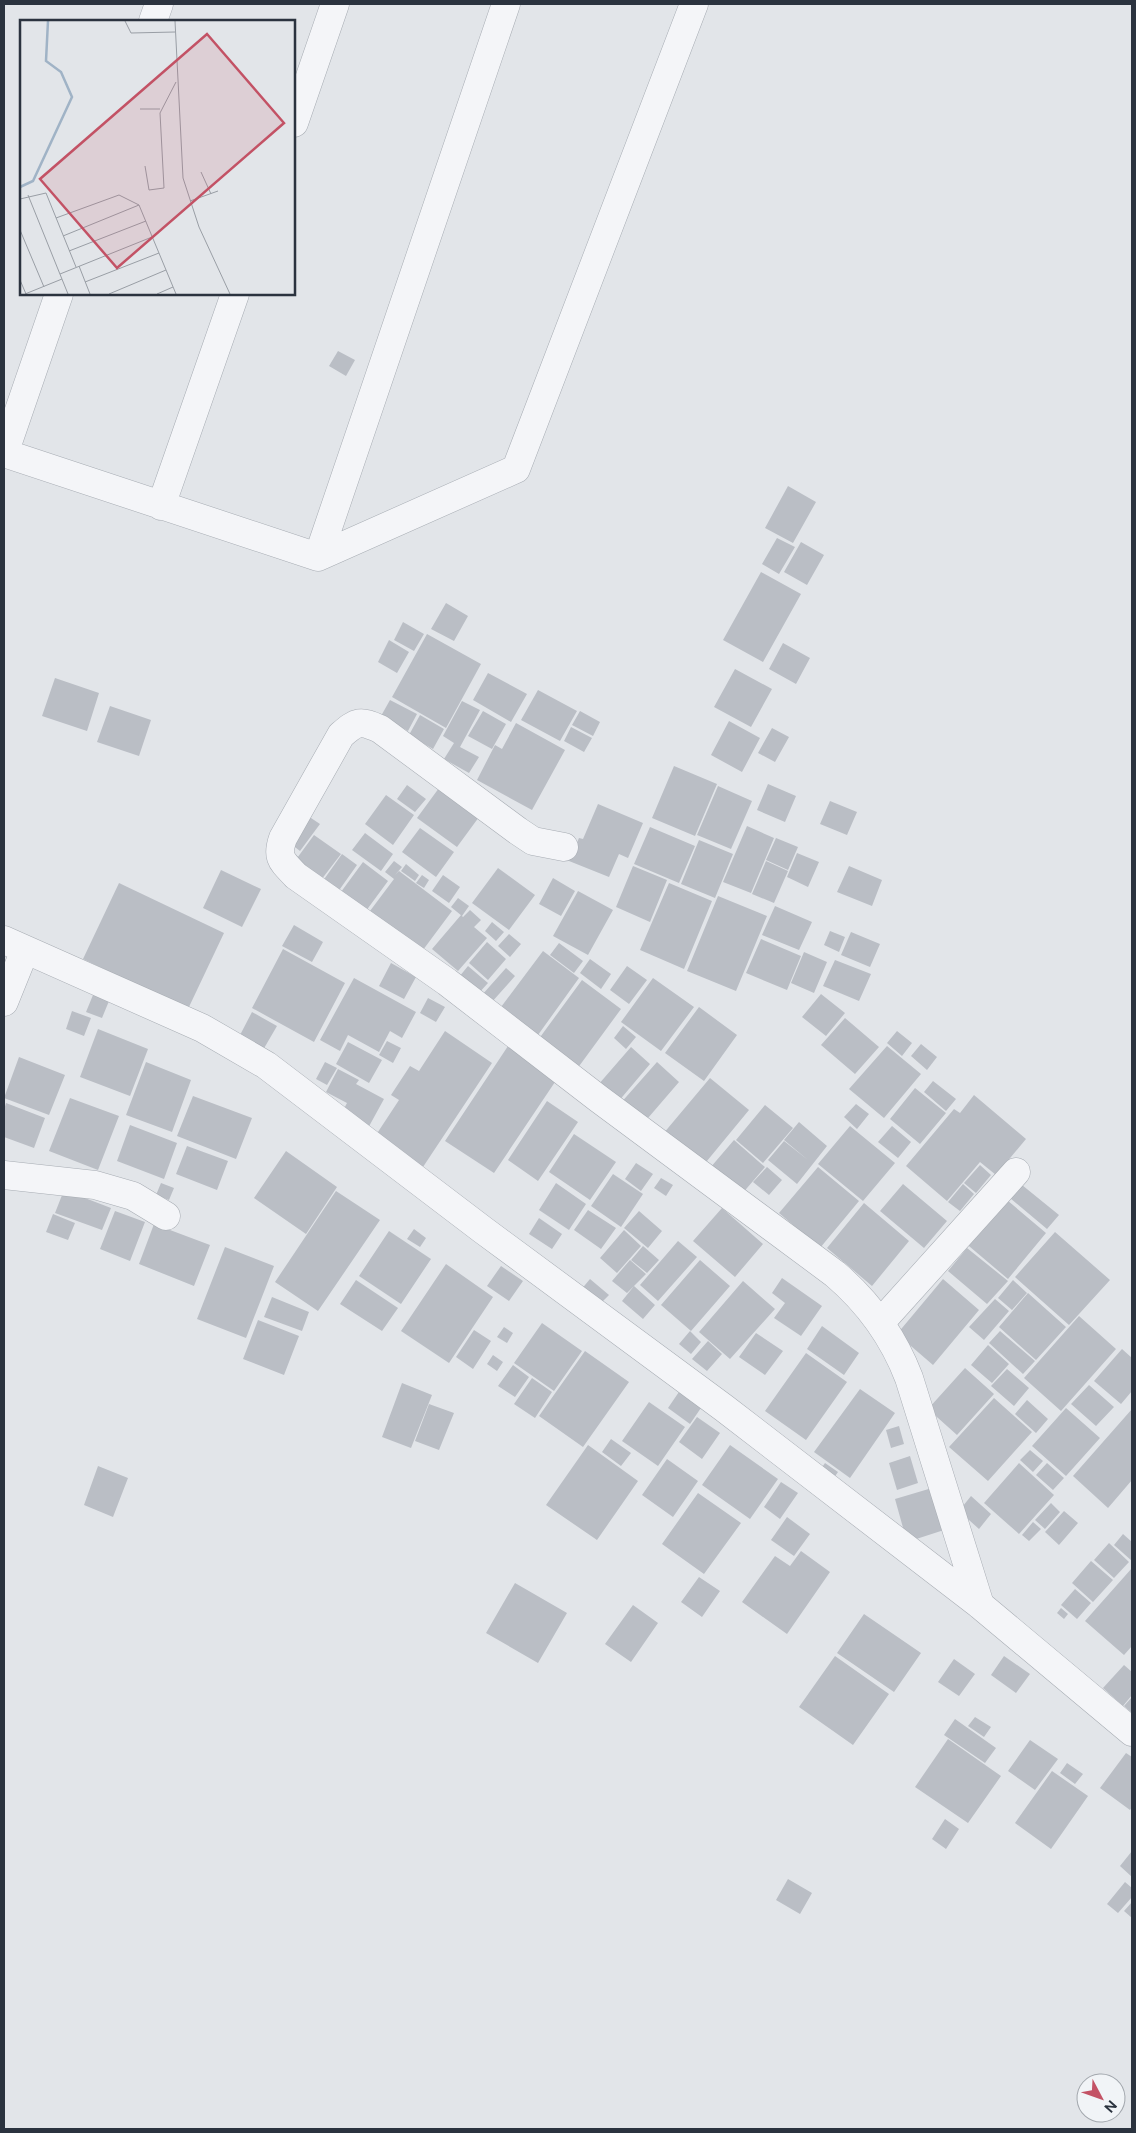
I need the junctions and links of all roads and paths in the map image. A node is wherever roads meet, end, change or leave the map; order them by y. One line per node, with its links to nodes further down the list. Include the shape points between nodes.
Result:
1 (159, 4): 5 (street)
2 (335, 4): 6 (street)
3 (506, 4): 11 (street)
4 (694, 4): 11 (street, via 516,469)
5 (153, 20)
6 (295, 121)
7 (59, 295): 9 (street)
8 (235, 295): 10 (street)
9 (4, 453): 10 (street)
10 (161, 506): 11 (street)
11 (318, 557)
12 (564, 847): 18 (street, via 546,845 525,836 380,729 367,723 354,723 341,736 279,850 281,858 296,876 447,982 835,1274 856,1292)
13 (14, 945): 14 (street); 19 (street, via 202,1028 266,1065 724,1408)
14 (4, 1002)
15 (1016, 1172): 18 (street)
16 (4, 1175): 17 (street, via 95,1186 133,1196)
17 (166, 1216)
18 (881, 1322): 19 (street, via 909,1378)
19 (980, 1605): 20 (street)
20 (1132, 1732)

